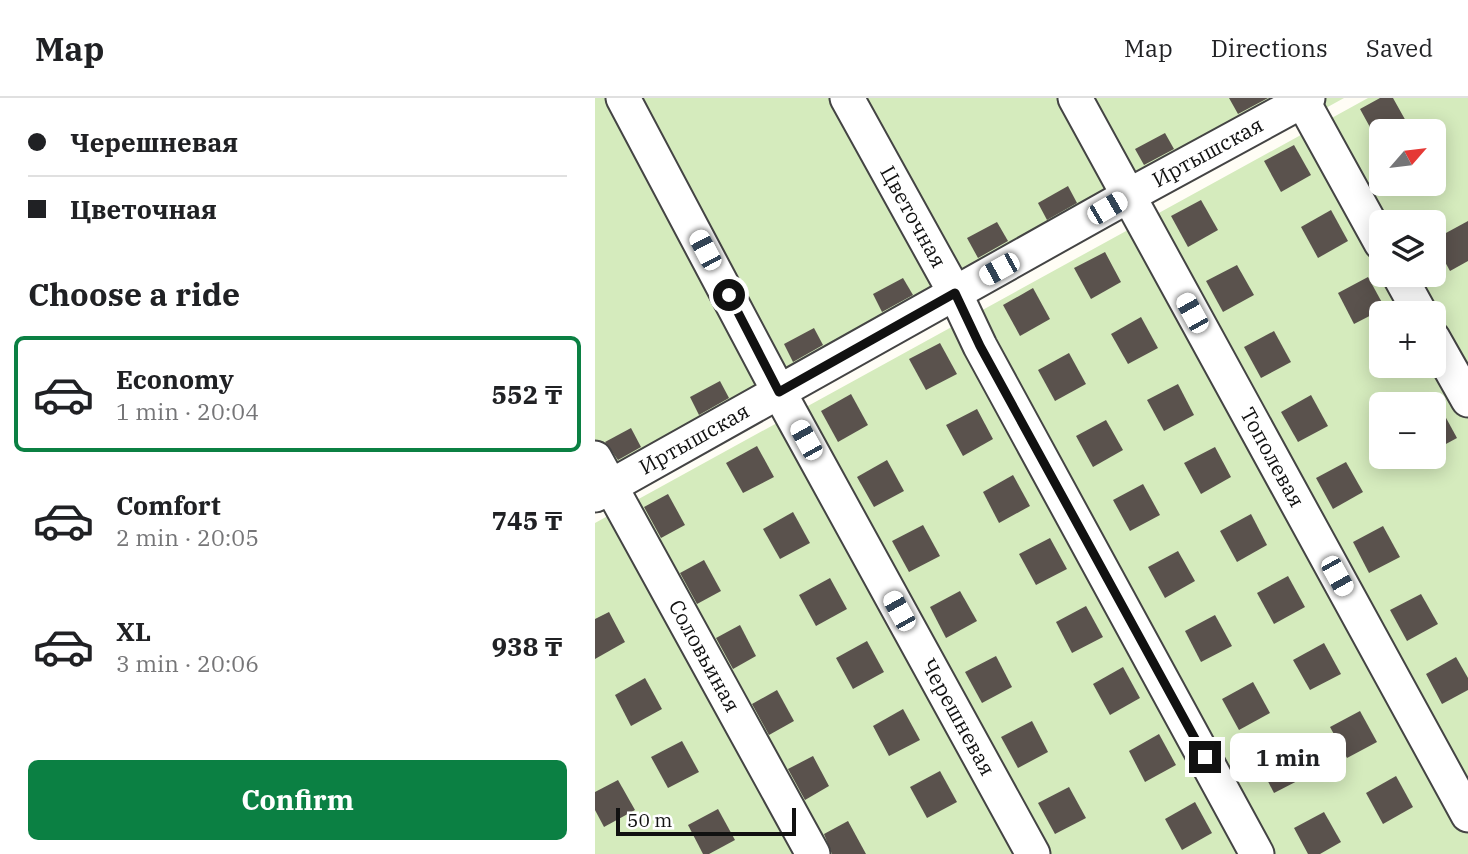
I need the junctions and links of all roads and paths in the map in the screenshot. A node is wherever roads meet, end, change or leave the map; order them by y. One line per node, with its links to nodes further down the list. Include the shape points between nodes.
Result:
1 (623, 98): 9 (street, Черешневая)
2 (847, 98): 7 (street, Цветочная)
3 (1075, 98): 5 (street, Тополевая)
4 (1304, 99): 5 (street, Иртышская); 6 (street)
5 (1128, 196): 7 (street, Иртышская); 12 (street, Тополевая)
6 (1369, 221)
7 (955, 293): 9 (street, Иртышская); 15 (street, Цветочная)
8 (1446, 361): 10 (street)
9 (779, 392): 11 (street, Иртышская); 14 (street, Черешневая)
10 (1468, 401)
11 (600, 480): 13 (street, Соловьиная)
12 (1468, 816)
13 (813, 854)
14 (1033, 854)
15 (1257, 854)

